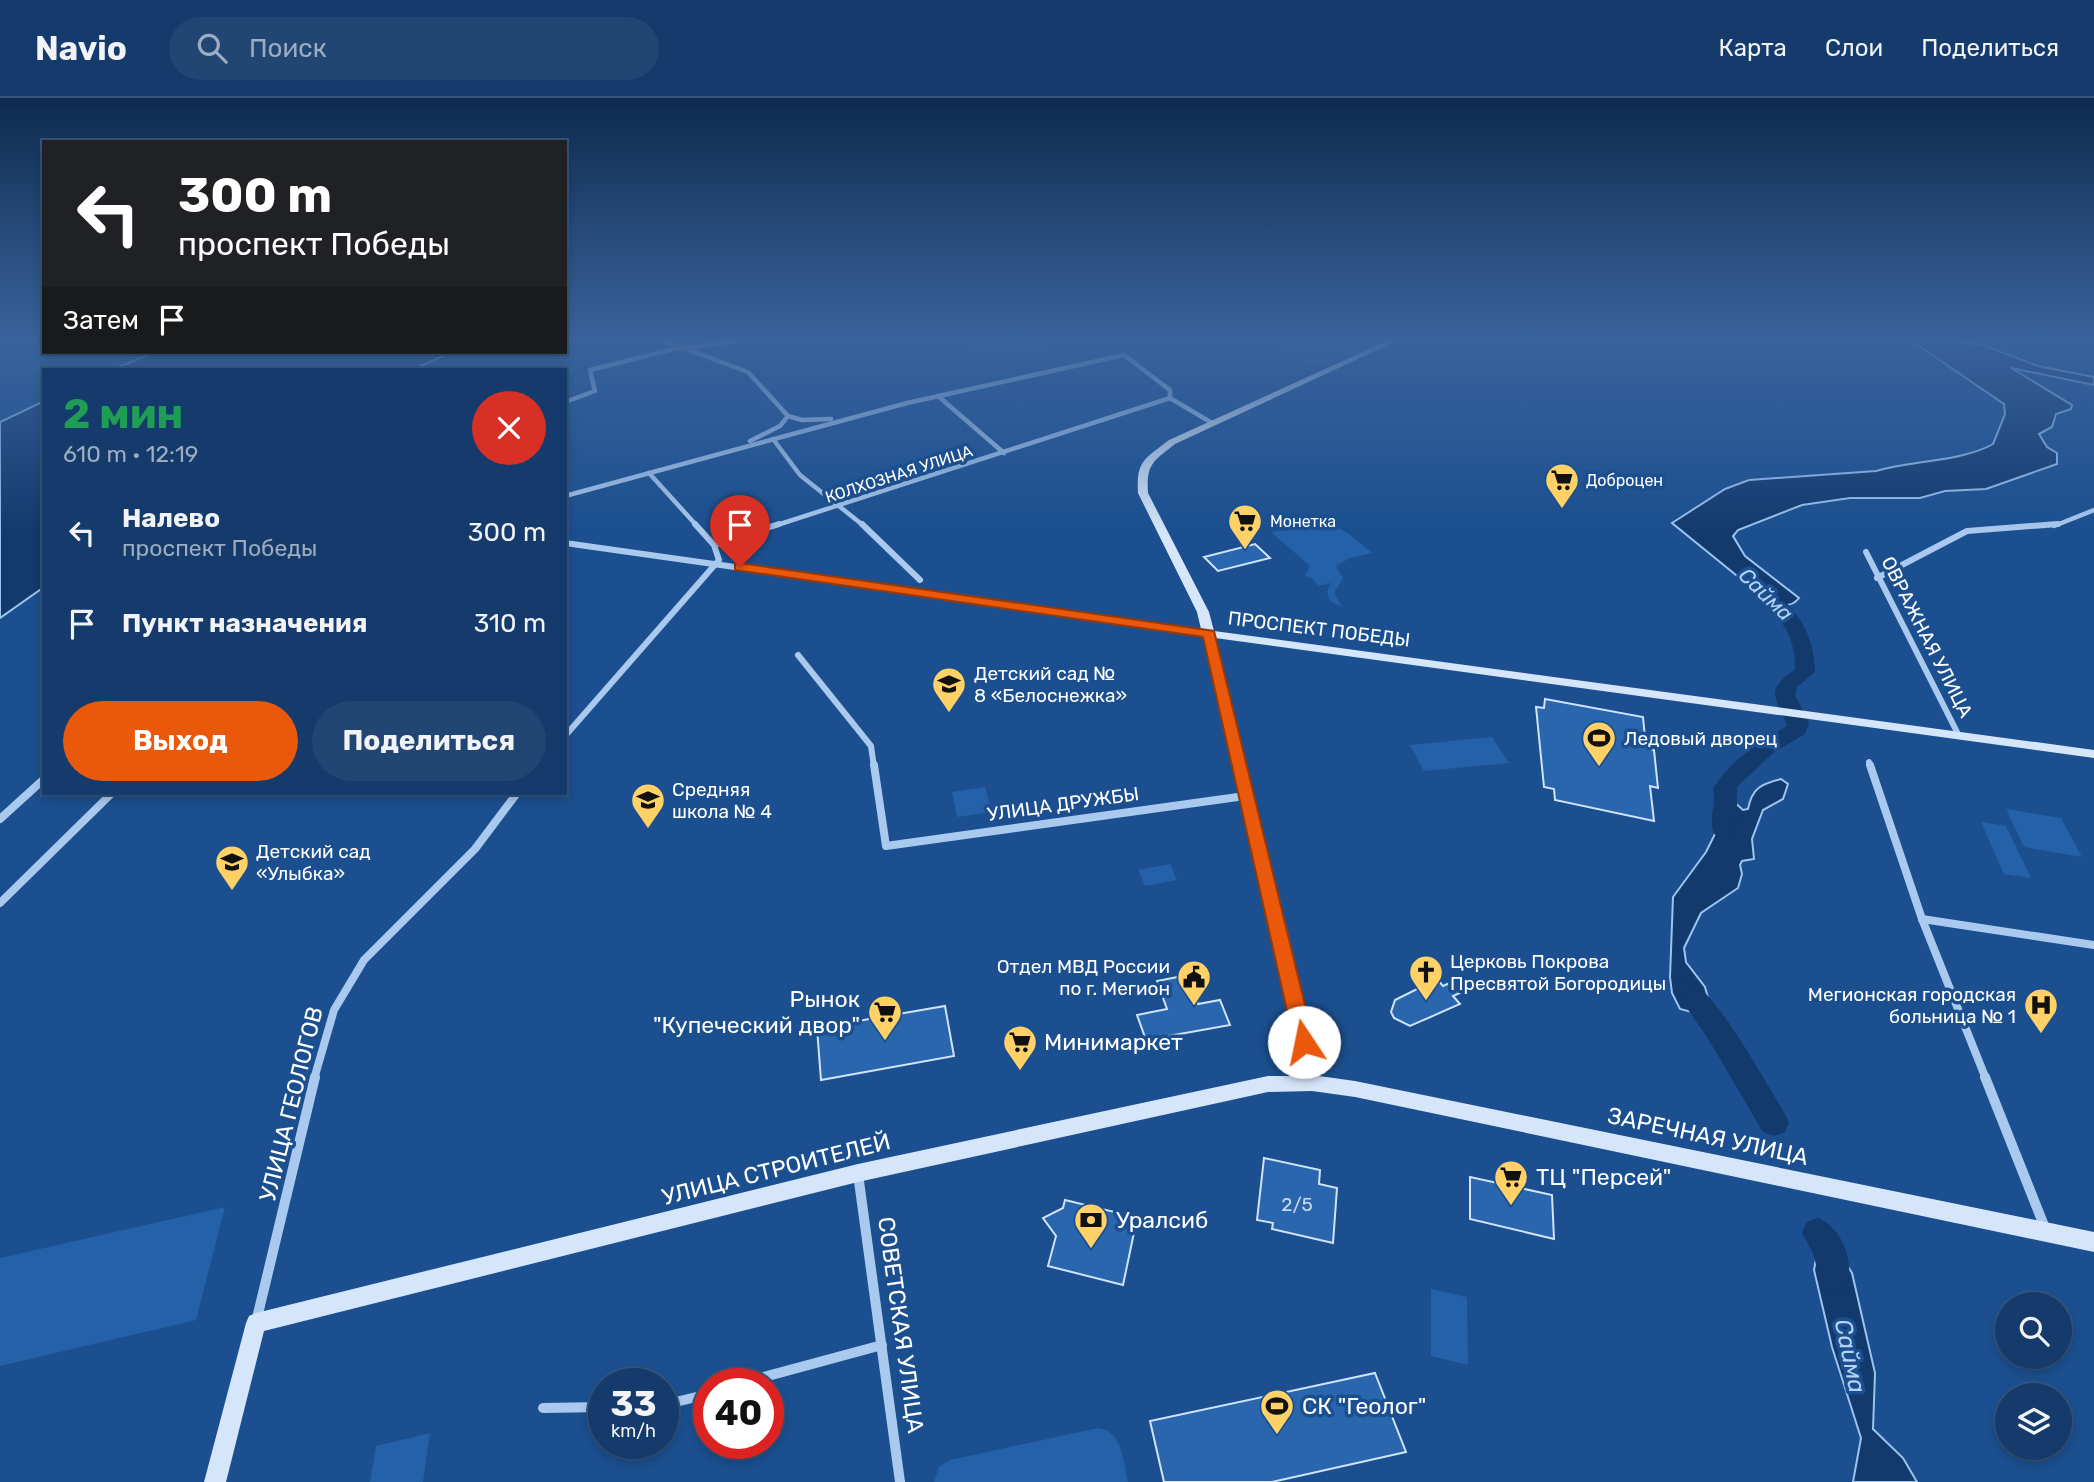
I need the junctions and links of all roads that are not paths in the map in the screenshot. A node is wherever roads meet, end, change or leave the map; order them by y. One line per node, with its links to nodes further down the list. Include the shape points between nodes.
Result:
1 (777, 404): 7 (street)
2 (907, 404): 8 (street)
3 (947, 404): 11 (street)
4 (1153, 404): 11 (street, КОЛХОЗНАЯ УЛИЦА)
5 (1179, 404): 9 (street)
6 (1255, 404): 9 (street)
7 (788, 416): 8 (street, via 811,421); 12 (street, via 768,433)
8 (851, 417): 10 (street)
9 (1212, 423): 23 (street, via 1157,451 1147,462 1142,484 1153,517 1199,602)
10 (773, 439): 12 (street); 15 (street, via 800,475)
11 (1004, 453): 15 (street, КОЛХОЗНАЯ УЛИЦА)
12 (717, 454): 13 (street)
13 (649, 473): 14 (street); 18 (street)
14 (567, 495)
15 (841, 505): 18 (street, КОЛХОЗНАЯ УЛИЦА); 22 (street)
16 (2094, 510): 21 (street, via 2053,526 1966,531)
17 (567, 543): 20 (street, ПРОСПЕКТ ПОБЕДЫ)
18 (714, 545): 20 (street, via 720,556)
19 (1866, 552): 21 (street, ОВРАЖНАЯ УЛИЦА)
20 (716, 564): 23 (street, ПРОСПЕКТ ПОБЕДЫ); 25 (street)
21 (1877, 578): 26 (street, ОВРАЖНАЯ УЛИЦА)
22 (920, 580)
23 (1209, 634): 26 (street, ПРОСПЕКТ ПОБЕДЫ); 32 (street)
24 (798, 655): 32 (street, УЛИЦА ДРУЖБЫ, via 871,746 887,846)
25 (567, 734)
26 (1959, 736): 27 (street)
27 (2094, 754)
28 (1869, 762): 35 (street)
29 (42, 781): 33 (street)
30 (110, 795): 34 (street)
31 (516, 795): 41 (street, УЛИЦА ГЕОЛОГОВ, via 480,844 375,947 338,999 324,1038)
32 (1245, 796): 37 (street, via 1286,956)
33 (0, 819)
34 (0, 903)
35 (1922, 919): 36 (street); 39 (street)
36 (2094, 945)
37 (1312, 1083): 38 (street, УЛИЦА СТРОИТЕЛЕЙ, via 1249,1087); 39 (street, ЗАРЕЧНАЯ УЛИЦА)
38 (858, 1173): 41 (street, УЛИЦА СТРОИТЕЛЕЙ); 42 (street, СОВЕТСКАЯ УЛИЦА)
39 (2046, 1232): 40 (street, ЗАРЕЧНАЯ УЛИЦА)
40 (2094, 1242)
41 (256, 1323): 46 (street)
42 (883, 1345): 43 (street); 47 (street, СОВЕТСКАЯ УЛИЦА)
43 (784, 1372)
44 (543, 1408): 45 (street)
45 (588, 1408)
46 (215, 1482)
47 (900, 1482)

